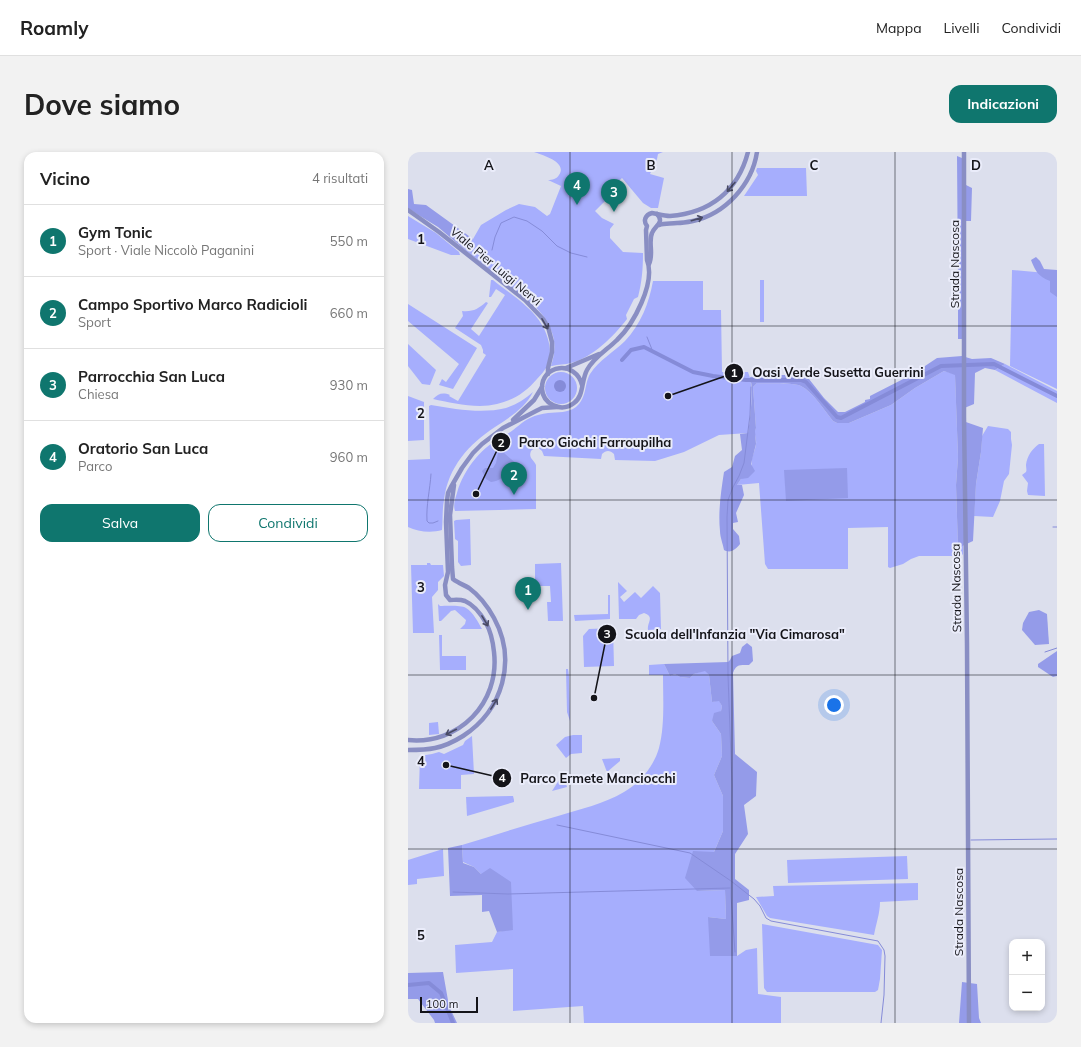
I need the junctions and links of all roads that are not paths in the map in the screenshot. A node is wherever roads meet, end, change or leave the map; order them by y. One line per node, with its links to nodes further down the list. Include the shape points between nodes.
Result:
1 (748, 152): 4 (street, one-way to 4, via 739,177)
2 (757, 152): 5 (street, via 754,167 746,183)
3 (964, 152): 25 (street, Strada Nascosa)
4 (719, 199): 5 (street); 7 (street, via 691,212 670,216)
5 (725, 205): 9 (street, one-way to 5, via 694,220 711,214)
6 (408, 210): 13 (street, Viale Pier Luigi Nervi, one-way to 13, via 525,300 543,319 552,342)
7 (657, 214): 8 (street, via 652,213 646,217); 9 (street, via 660,218)
8 (647, 226): 9 (street); 10 (street)
9 (658, 226): 10 (street, via 652,233)
10 (649, 264): 11 (street, via 641,306 617,341)
11 (601, 353): 12 (street); 14 (street, via 587,371)
12 (566, 368): 13 (street, via 553,370); 14 (street, via 577,374)
13 (548, 374): 15 (street)
14 (582, 385): 16 (street, via 582,392 575,403 564,408)
15 (542, 387): 16 (street, via 546,400); 17 (street, via 529,405)
16 (557, 407): 17 (street, via 542,408)
17 (503, 428): 18 (street, via 473,453)
18 (454, 480): 19 (street, via 450,515); 20 (street, via 447,501)
19 (453, 579): 20 (street); 21 (street, via 472,590 487,606 499,627)
20 (447, 580): 22 (street, one-way to 22, via 447,598 474,607 488,626)
21 (504, 646): 22 (street); 24 (street, one-way to 21, via 447,745 481,721 496,701 503,682)
22 (494, 648): 23 (street, one-way to 23, via 495,667 492,684 474,715 460,727 440,737)
23 (408, 740)
24 (408, 750)
25 (969, 1023)

